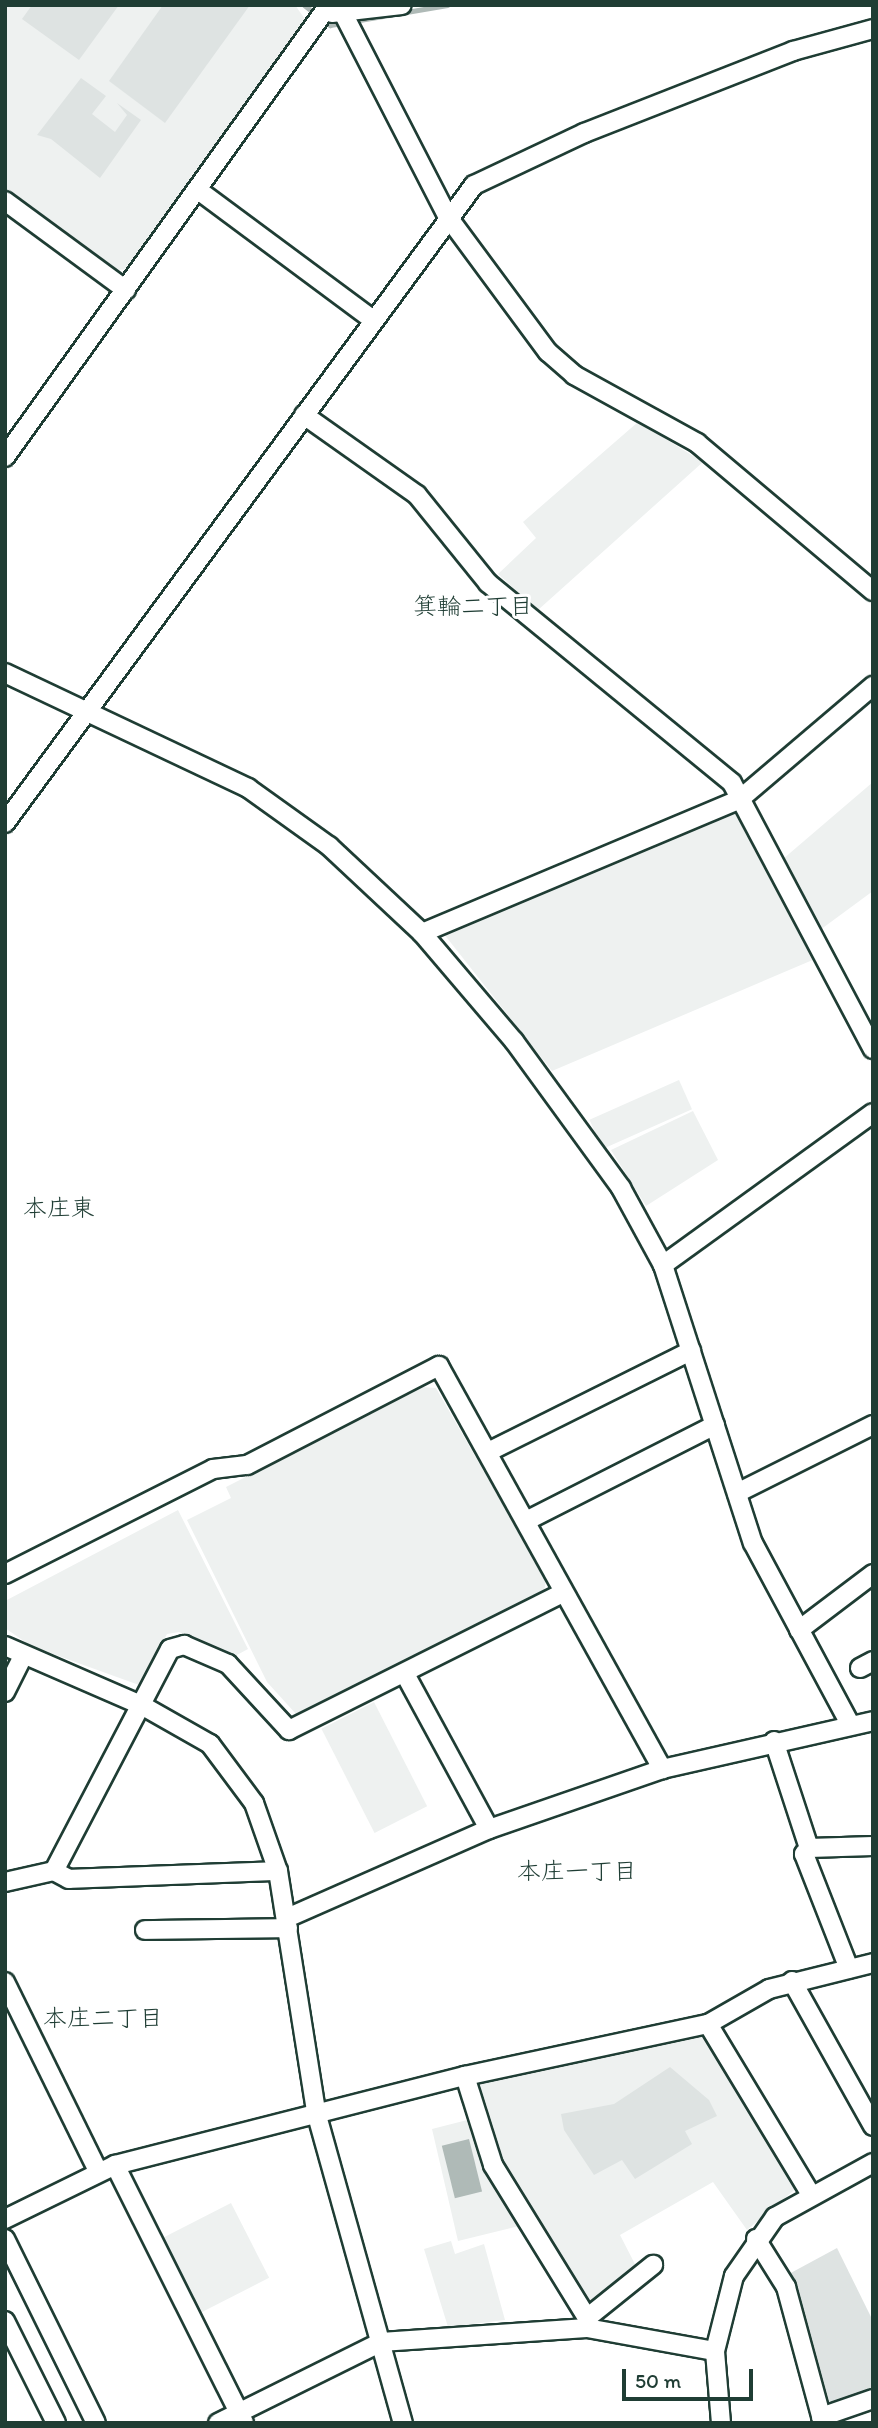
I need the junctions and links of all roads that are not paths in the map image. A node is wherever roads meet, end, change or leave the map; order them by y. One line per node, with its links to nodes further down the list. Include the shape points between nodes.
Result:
1 (402, 5): 2 (street)
2 (325, 13): 4 (street); 6 (street)
3 (873, 29): 6 (street, via 793,51 584,133 474,185)
4 (198, 190): 7 (street); 8 (street)
5 (5, 201): 7 (street)
6 (448, 217): 8 (street); 11 (street, via 557,359 698,443)
7 (126, 290): 10 (street)
8 (373, 320): 9 (street)
9 (304, 415): 14 (street); 15 (street, via 417,495 488,583 732,783)
10 (5, 457)
11 (873, 591)
12 (5, 673): 14 (street)
13 (873, 686): 15 (street)
14 (86, 709): 16 (street); 17 (street, via 248,788 329,846)
15 (740, 799): 17 (street); 18 (street)
16 (5, 823)
17 (422, 933): 20 (street, via 521,1051 621,1188)
18 (873, 1049)
19 (873, 1113): 20 (street)
20 (663, 1265): 21 (street)
21 (691, 1351): 22 (street); 24 (street)
22 (715, 1425): 25 (street); 26 (street)
23 (873, 1425): 25 (street)
24 (488, 1452): 26 (street); 27 (street, via 439,1366 247,1465 213,1469)
25 (737, 1493): 30 (street, via 753,1543)
26 (526, 1521): 29 (street)
27 (5, 1574)
28 (873, 1574): 30 (street)
29 (563, 1593): 33 (street); 39 (street)
30 (799, 1630): 37 (street)
31 (5, 1646): 32 (street)
32 (23, 1656): 34 (street); 35 (street)
33 (405, 1674): 35 (street, via 289,1730 228,1664 184,1645 170,1649); 40 (street)
34 (5, 1692)
35 (143, 1706): 43 (street); 44 (street, via 210,1744 238,1774)
36 (873, 1721): 37 (street)
37 (850, 1724): 38 (street)
38 (774, 1741): 39 (street); 42 (street)
39 (662, 1769): 40 (street)
40 (489, 1829): 46 (street)
41 (873, 1846): 42 (street)
42 (809, 1848): 49 (street, via 804,1854)
43 (54, 1871): 44 (street, via 69,1879); 45 (street)
44 (278, 1871): 46 (street)
45 (5, 1882)
46 (288, 1923): 47 (street); 54 (street, via 299,2036)
47 (145, 1930)
48 (873, 1963): 49 (street)
49 (849, 1969): 50 (street)
50 (792, 1981): 52 (street); 55 (street)
51 (5, 1982): 57 (street)
52 (708, 2024): 53 (street); 58 (street)
53 (465, 2076): 54 (street); 64 (street, via 493,2165)
54 (316, 2112): 57 (street); 65 (street)
55 (873, 2126)
56 (873, 2163): 58 (street)
57 (107, 2168): 59 (street); 68 (street)
58 (810, 2193): 60 (street, via 775,2217)
59 (5, 2219)
60 (756, 2239): 66 (street, via 734,2276); 69 (street, via 786,2287)
61 (6, 2243): 71 (street)
62 (653, 2265): 64 (street)
63 (5, 2320): 70 (street)
64 (587, 2323): 65 (street); 66 (street)
65 (380, 2342): 68 (street); 73 (street)
66 (715, 2351): 74 (street)
67 (873, 2399): 69 (street)
68 (242, 2417): 72 (street)
69 (822, 2420)
70 (56, 2423)
71 (96, 2423)
72 (218, 2423)
73 (403, 2423)
74 (721, 2423)

